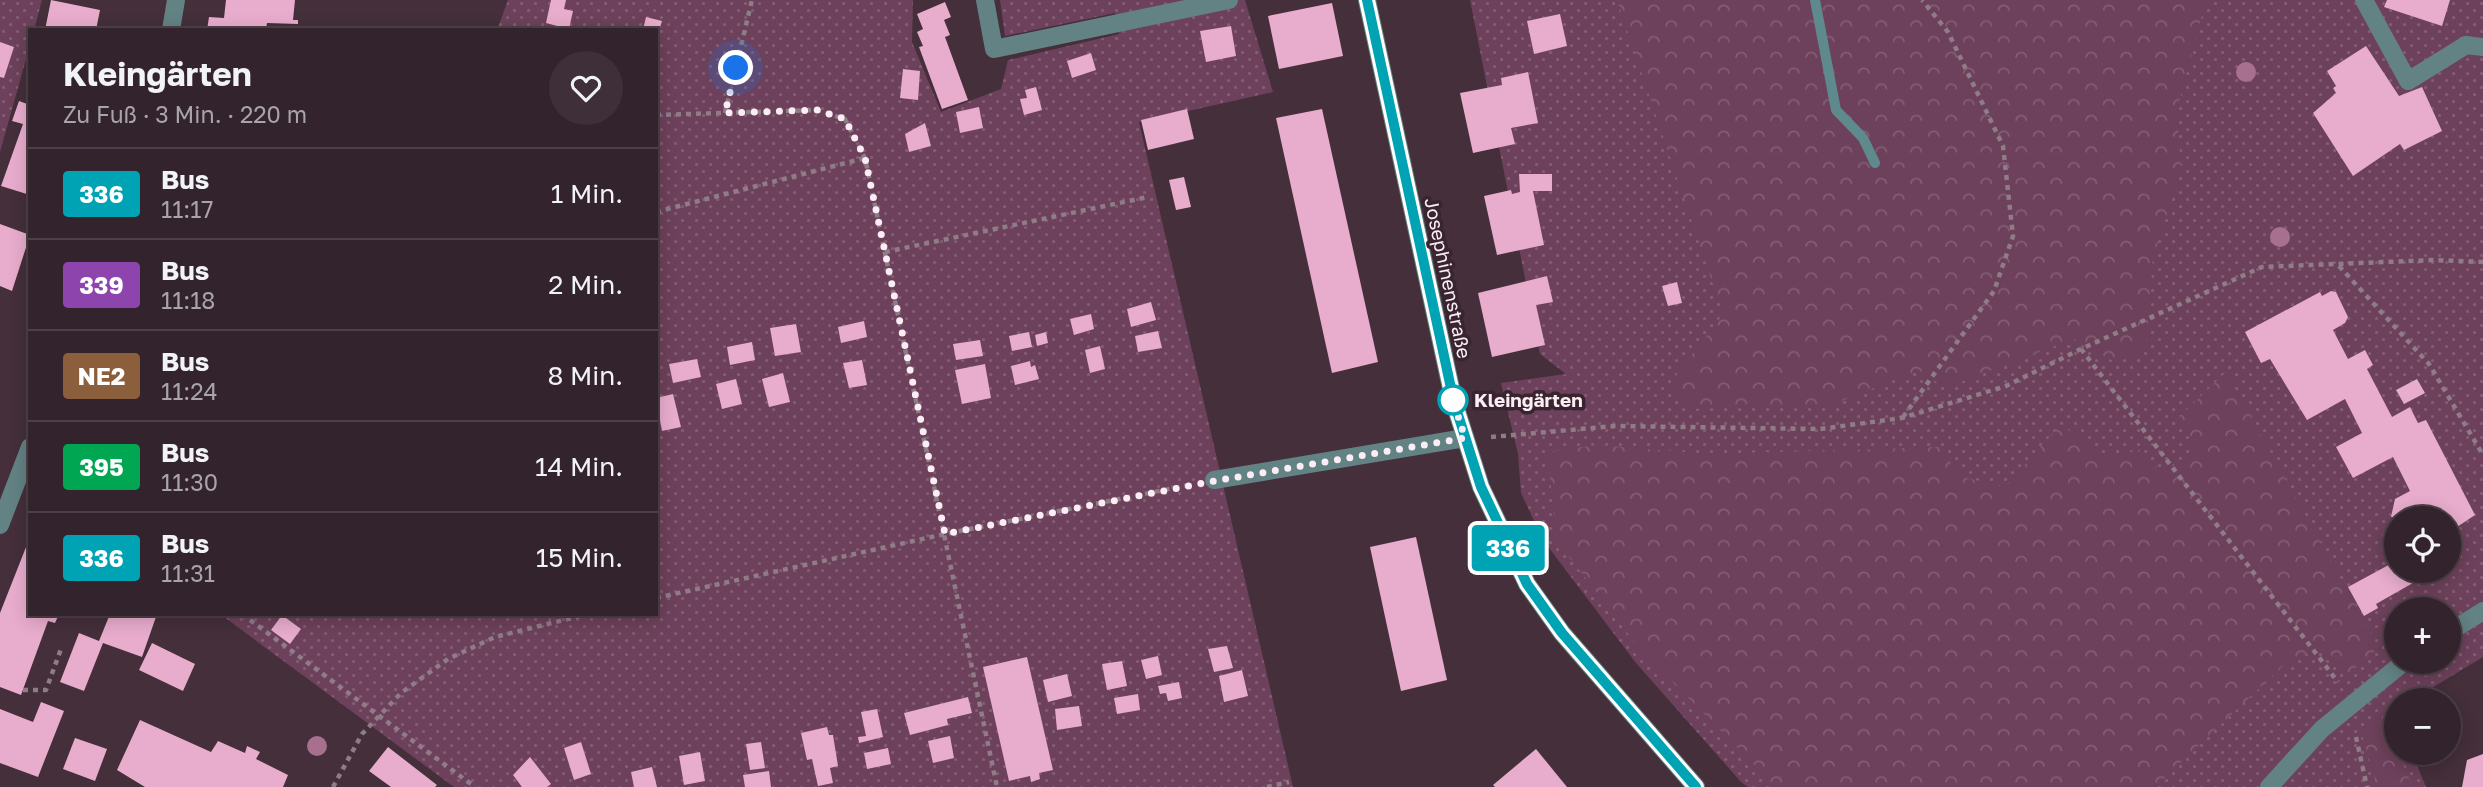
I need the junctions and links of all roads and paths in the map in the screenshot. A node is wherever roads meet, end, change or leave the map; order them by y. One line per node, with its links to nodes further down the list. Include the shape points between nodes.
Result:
1 (176, 0): 8 (street)
2 (752, 0): 10 (path)
3 (985, 0): 4 (street, via 995,49)
4 (1229, 0)
5 (1367, 0): 20 (street, Josephinenstraße)
6 (1922, 0): 19 (path, via 1948,32 2003,146 2013,236 1994,291)
7 (2364, 0): 9 (street, via 2408,81 2466,45)
8 (171, 28)
9 (2483, 47)
10 (725, 113): 11 (path); 12 (path, via 817,110 836,116 845,119)
11 (658, 115)
12 (865, 158): 14 (path); 15 (path)
13 (1148, 197): 15 (path)
14 (658, 211)
15 (885, 252): 25 (path)
16 (2483, 262): 17 (path)
17 (2338, 265): 18 (path, via 2262,267); 22 (path, via 2429,364)
18 (2081, 349): 19 (path, via 2006,386); 34 (path, via 2336,677)
19 (1902, 418): 20 (path, via 1819,429 1615,426)
20 (1465, 438): 23 (street); 41 (street, Josephinenstraße, via 1499,531 1527,584 1562,633)
21 (28, 452): 24 (street)
22 (2483, 455)
23 (1214, 481): 25 (path)
24 (0, 525)
25 (945, 534): 26 (path); 39 (path)
26 (658, 598)
27 (2483, 611): 30 (street)
28 (245, 616): 35 (path)
29 (580, 616): 35 (path, via 495,637 448,659 401,693)
30 (2461, 625)
31 (61, 649): 33 (path, via 46,690)
32 (2388, 674): 34 (street)
33 (23, 690)
34 (2348, 705): 42 (street); 43 (path)
35 (381, 714): 37 (path, via 362,734); 38 (path)
36 (1289, 782): 40 (path)
37 (333, 787)
38 (475, 787)
39 (998, 787)
40 (1267, 787)
41 (1696, 787)
42 (2269, 787)
43 (2367, 787)

